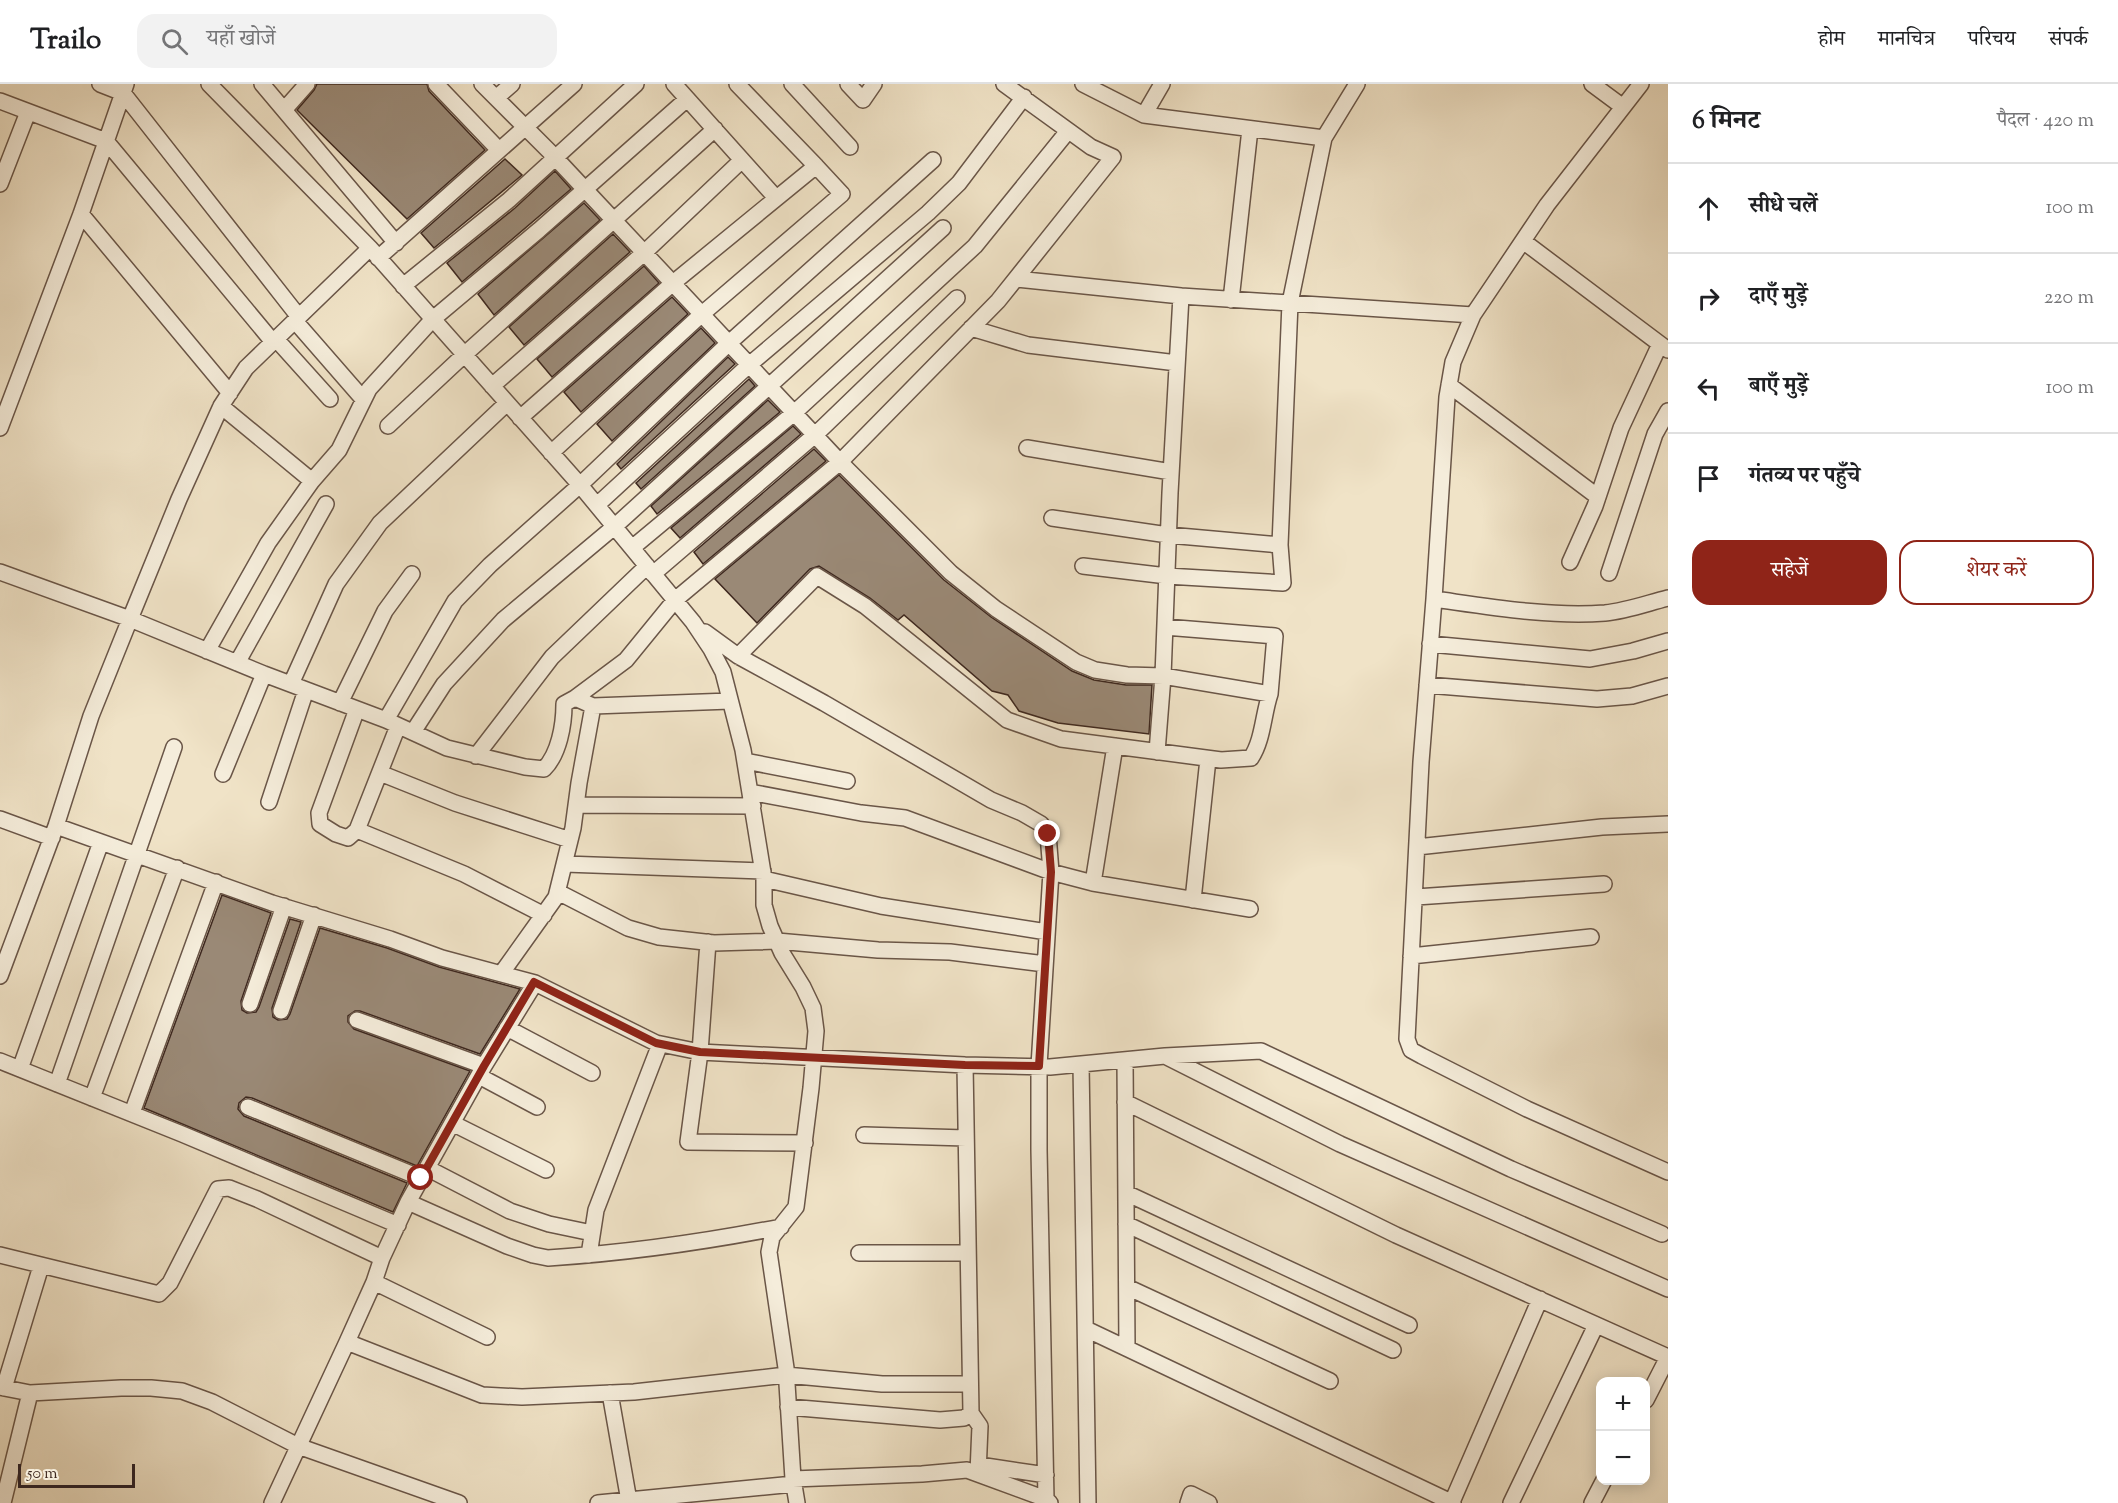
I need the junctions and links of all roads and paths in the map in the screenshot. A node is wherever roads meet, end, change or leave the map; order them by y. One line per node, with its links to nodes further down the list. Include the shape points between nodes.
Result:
1 (100, 84): 21 (street)
2 (209, 84): 51 (street)
3 (262, 84): 27 (street)
4 (307, 84): 27 (street)
5 (436, 84): 37 (street)
6 (482, 84): 23 (street)
7 (512, 84): 23 (street)
8 (574, 84): 30 (street)
9 (636, 84): 38 (street)
10 (674, 84): 24 (street)
11 (737, 84): 41 (street)
12 (792, 84): 36 (street)
13 (848, 84): 14 (street, via 863,99)
14 (874, 84)
15 (1004, 84): 22 (street)
16 (1083, 84): 29 (street)
17 (1162, 84): 29 (street)
18 (1357, 84): 34 (street)
19 (1592, 84): 26 (street)
20 (1641, 84): 26 (street)
21 (124, 89): 35 (street); 61 (street)
22 (1024, 97): 33 (street); 69 (street, via 959,183)
23 (496, 98): 30 (street)
24 (687, 99): 31 (street); 43 (street)
25 (0, 101): 28 (street)
26 (1623, 107): 48 (street)
27 (284, 110): 49 (street)
28 (28, 112): 35 (street); 42 (street)
29 (1144, 115): 32 (street)
30 (525, 127): 37 (street); 38 (street)
31 (714, 129): 39 (street); 46 (street)
32 (1250, 129): 34 (street); 57 (street)
33 (1068, 131): 52 (street, via 1113,157); 79 (street, via 975,246)
34 (1323, 138): 58 (street)
35 (106, 141): 45 (street); 64 (street)
36 (850, 147)
37 (499, 150): 49 (street)
38 (555, 158): 43 (street); 54 (street)
39 (742, 160): 44 (street); 50 (street)
40 (933, 160): 65 (street)
41 (816, 166): 44 (street); 59 (street, via 842,194)
42 (0, 184)
43 (586, 190): 46 (street); 62 (street)
44 (777, 198): 53 (street)
45 (81, 214): 73 (street); 82 (street)
46 (614, 219): 50 (street); 67 (street)
47 (943, 228): 72 (street)
48 (1523, 241): 60 (street); 66 (street)
49 (396, 243): 51 (street)
50 (645, 252): 53 (street); 71 (street)
51 (374, 253): 54 (street); 61 (street)
52 (1016, 279): 55 (street); 63 (street)
53 (673, 283): 59 (street); 80 (street)
54 (403, 286): 62 (street)
55 (1180, 296): 57 (street); 68 (street)
56 (957, 298): 83 (street)
57 (1231, 300): 58 (street)
58 (1290, 303): 60 (street); 96 (street)
59 (702, 314): 65 (street); 85 (street)
60 (1473, 315): 70 (street, via 1453,362)
61 (297, 319): 64 (street); 75 (street)
62 (432, 319): 67 (street); 75 (street)
63 (971, 328): 68 (street, via 1028,345); 86 (street)
64 (275, 340): 73 (street, via 246,368); 74 (street)
65 (729, 343): 69 (street); 89 (street)
66 (1664, 347): 90 (street, via 1621,428)
67 (464, 355): 71 (street); 81 (street)
68 (1177, 363): 87 (street)
69 (749, 365): 72 (street); 92 (street)
70 (1449, 385): 90 (street); 106 (street)
71 (492, 386): 76 (street)
72 (770, 387): 79 (street); 94 (street)
73 (230, 393): 77 (street)
74 (330, 399)
75 (363, 399): 88 (street, via 339,450)
76 (507, 403): 80 (street); 118 (street, via 380,523 336,584)
77 (221, 406): 88 (street); 108 (street)
78 (1668, 411): 102 (street, via 1655,434)
79 (794, 413): 83 (street); 97 (street)
80 (520, 418): 85 (street)
81 (388, 426)
82 (0, 428)
83 (815, 435): 86 (street); 100 (street)
84 (1027, 448): 87 (street)
85 (551, 453): 89 (street)
86 (840, 462): 107 (street); 117 (street, via 951,573 996,609 1076,662 1095,670)
87 (1171, 472): 95 (street)
88 (312, 481): 113 (street, via 268,543)
89 (580, 485): 92 (street); 128 (street, via 455,601)
90 (1598, 497): 98 (street)
91 (326, 504): 115 (street)
92 (597, 505): 94 (street)
93 (1052, 518): 95 (street)
94 (614, 527): 97 (street); 128 (street, via 503,620)
95 (1168, 535): 96 (street); 104 (street)
96 (1280, 545): 104 (street, via 1283,583)
97 (632, 548): 100 (street)
98 (1570, 562)
99 (1083, 566): 104 (street)
100 (650, 570): 107 (street); 132 (street, via 552,657)
101 (0, 572): 108 (street)
102 (1609, 573)
103 (412, 574): 125 (street, via 385,611)
104 (1167, 576): 110 (street)
105 (1668, 598): 106 (street, via 1607,613 1565,614)
106 (1434, 599): 112 (street)
107 (675, 600): 109 (street); 123 (street, via 627,660)
108 (130, 619): 113 (street); 144 (street, via 91,716)
109 (693, 622): 114 (street); 124 (street, via 723,672)
110 (1165, 627): 117 (street); 122 (street, via 1275,636)
111 (1668, 641): 112 (street, via 1590,659)
112 (1430, 644): 119 (street)
113 (207, 651): 115 (street)
114 (738, 656): 129 (street, via 817,576 865,606 1007,720 1061,739); 151 (street, via 982,795 1041,824 1048,834)
115 (237, 663): 116 (street)
116 (264, 674): 118 (street); 136 (street)
117 (1163, 676): 122 (street); 131 (street)
118 (291, 684): 121 (street)
119 (1427, 685): 120 (street, via 1597,699 1632,696); 147 (street)
120 (1668, 686)
121 (306, 690): 125 (street); 139 (street)
122 (1270, 694): 133 (street, via 1258,746 1251,758)
123 (575, 698): 126 (street); 132 (street, via 564,704 553,760 544,769)
124 (730, 701): 126 (street); 134 (street)
125 (340, 703): 127 (street)
126 (593, 706): 140 (street)
127 (357, 709): 128 (street); 143 (street, via 319,813 320,824 336,834 348,838)
128 (399, 726): 132 (street, via 447,748); 135 (street)
129 (1115, 746): 131 (street); 154 (street)
130 (174, 747): 148 (street)
131 (1157, 752): 133 (street)
132 (476, 756)
133 (1208, 759): 158 (street)
134 (745, 760): 137 (street); 138 (street)
135 (380, 773): 143 (street); 145 (street, via 455,803)
136 (223, 774)
137 (847, 781)
138 (751, 799): 140 (street); 151 (street, via 905,818); 152 (street)
139 (269, 802)
140 (576, 805): 145 (street)
141 (0, 819): 144 (street)
142 (1668, 824): 147 (street, via 1602,827)
143 (357, 830): 162 (street, via 464,874)
144 (54, 832): 146 (street); 170 (street)
145 (570, 840): 149 (street)
146 (101, 842): 148 (street); 185 (street)
147 (1417, 847): 157 (street)
148 (137, 854): 150 (street); 188 (street)
149 (565, 864): 152 (street); 156 (street)
150 (177, 868): 153 (street); 189 (street)
151 (1051, 872): 154 (street); 163 (street)
152 (764, 875): 163 (street, via 881,906); 165 (street, via 764,905)
153 (216, 882): 159 (street); 193 (street)
154 (1093, 883): 158 (street)
155 (1604, 884): 157 (street)
156 (558, 892): 162 (street); 166 (street, via 628,928 659,937)
157 (1416, 897): 167 (street)
158 (1193, 900): 160 (street)
159 (284, 906): 161 (street); 172 (street)
160 (1250, 909)
161 (314, 915): 169 (street); 173 (street)
162 (544, 915): 169 (street)
163 (1047, 932): 168 (street)
164 (1591, 937): 167 (street)
165 (777, 941): 166 (street); 168 (street, via 950,952); 178 (street, via 813,1008)
166 (708, 942): 177 (street)
167 (1411, 956): 199 (street, via 1407,1028 1411,1050)
168 (1045, 964): 184 (street)
169 (501, 974): 171 (street)
170 (0, 976)
171 (534, 982): 175 (street); 176 (street)
172 (250, 1004)
173 (281, 1011)
174 (357, 1020): 186 (street)
175 (507, 1028): 186 (street); 187 (street)
176 (660, 1044): 177 (street); 206 (street, via 596,1210)
177 (700, 1052): 178 (street); 197 (street, via 688,1142)
178 (814, 1056): 183 (street); 197 (street)
179 (1165, 1056): 180 (street); 207 (street, via 1261,1051 1510,1169); 216 (street, via 1340,1144)
180 (1125, 1060): 182 (street); 190 (street)
181 (0, 1061): 185 (street)
182 (1081, 1064): 184 (street); 220 (street)
183 (965, 1065): 184 (street); 196 (street)
184 (1039, 1066): 237 (street)
185 (20, 1069): 188 (street)
186 (481, 1071): 192 (street); 194 (street)
187 (592, 1073)
188 (57, 1084): 189 (street)
189 (92, 1098): 193 (street)
190 (1125, 1102): 201 (street); 217 (street, via 1396,1235)
191 (248, 1107): 200 (street)
192 (537, 1107)
193 (132, 1113): 204 (street)
194 (452, 1123): 198 (street); 200 (street)
195 (864, 1135): 196 (street)
196 (966, 1138): 209 (street)
197 (805, 1143): 205 (street, via 796,1207)
198 (546, 1170)
199 (1668, 1172)
200 (424, 1173): 202 (street); 206 (street, via 510,1211)
201 (1126, 1193): 203 (street); 218 (street)
202 (408, 1202): 204 (street); 211 (street, via 533,1255)
203 (1126, 1224): 215 (street); 224 (street)
204 (398, 1225): 212 (street)
205 (781, 1227): 211 (street); 226 (street, via 772,1237 769,1252)
206 (591, 1233): 211 (street)
207 (1662, 1234)
208 (859, 1252): 209 (street)
209 (968, 1253): 228 (street)
210 (0, 1255): 213 (street)
211 (589, 1255)
212 (382, 1258): 213 (street, via 229,1188 218,1189 170,1283 159,1294); 214 (street)
213 (40, 1266): 229 (street)
214 (374, 1282): 221 (street); 222 (street)
215 (1127, 1287): 223 (street); 227 (street)
216 (1668, 1289)
217 (1540, 1299): 219 (street); 250 (street)
218 (1409, 1325)
219 (1596, 1325): 225 (street); 251 (street)
220 (1086, 1329): 223 (street); 247 (street)
221 (487, 1337)
222 (347, 1342): 232 (street, via 482,1395); 235 (street)
223 (1127, 1348): 250 (street)
224 (1393, 1350)
225 (1668, 1357): 230 (street)
226 (786, 1375): 228 (street, via 882,1384); 232 (street); 233 (street)
227 (1330, 1382)
228 (970, 1384): 234 (street)
229 (2, 1388): 231 (street)
230 (1650, 1392)
231 (30, 1393): 235 (street, via 131,1388 182,1390); 242 (street)
232 (610, 1393): 241 (street)
233 (788, 1407): 234 (street, via 940,1420 964,1418); 238 (street)
234 (971, 1413): 236 (street, via 980,1426)
235 (298, 1446): 243 (street); 244 (street)
236 (979, 1469): 237 (street); 238 (street); 240 (street)
237 (1046, 1474): 240 (street)
238 (794, 1481): 241 (street); 246 (street)
239 (1601, 1485): 252 (street)
240 (1048, 1501)
241 (619, 1502): 245 (street)
242 (3, 1503)
243 (272, 1503)
244 (459, 1503)
245 (598, 1503)
246 (797, 1503)
247 (1088, 1503)
248 (1188, 1503): 249 (street, via 1191,1494)
249 (1209, 1503)
250 (1452, 1503)
251 (1511, 1503)
252 (1592, 1503)

